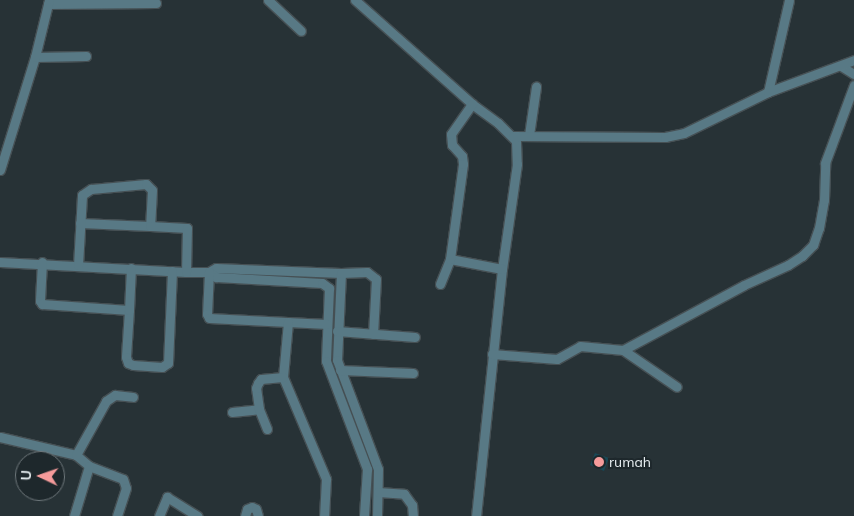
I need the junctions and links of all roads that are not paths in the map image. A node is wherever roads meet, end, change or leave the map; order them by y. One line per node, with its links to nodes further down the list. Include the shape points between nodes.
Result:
1 (268, 0): 6 (street)
2 (355, 0): 15 (street)
3 (789, 0): 14 (street)
4 (49, 2): 5 (street); 8 (street)
5 (156, 3)
6 (301, 31)
7 (86, 56): 8 (street)
8 (35, 57): 18 (street)
9 (854, 60): 10 (street)
10 (841, 66): 11 (street); 14 (street)
11 (854, 74)
12 (854, 85): 40 (street, via 825,163 824,200 812,245 788,265)
13 (536, 87): 16 (street)
14 (768, 92): 16 (street, via 696,128 665,137)
15 (472, 104): 17 (street); 21 (street, via 450,140 462,156)
16 (529, 135): 17 (street)
17 (512, 136): 26 (street, via 518,152)
18 (0, 170)
19 (80, 223): 20 (street); 20 (street, via 80,198 87,190 146,184 152,193); 24 (street)
20 (150, 226): 28 (street, via 187,228)
21 (450, 259): 26 (street); 31 (street)
22 (0, 262): 23 (street)
23 (42, 262): 24 (street); 32 (street, via 42,304)
24 (78, 265): 25 (street)
25 (131, 268): 27 (street); 32 (street)
26 (502, 269): 41 (street)
27 (172, 271): 28 (street); 32 (street, via 168,360 165,366 133,365 127,360)
28 (186, 272): 29 (street)
29 (209, 272): 30 (street, via 216,268); 33 (street, via 209,318); 34 (street, via 216,277 325,284 329,290)
30 (341, 273): 35 (street); 36 (street, via 367,272 376,279)
31 (440, 284)
32 (129, 310)
33 (288, 322): 34 (street); 44 (street)
34 (327, 324): 38 (street)
35 (337, 331): 36 (street); 39 (street)
36 (373, 334): 37 (street)
37 (415, 337)
38 (326, 349): 39 (street); 54 (street, via 326,361 367,469)
39 (336, 350): 42 (street)
40 (623, 350): 41 (street, via 580,346 557,359); 45 (street)
41 (492, 354): 65 (street)
42 (340, 370): 43 (street); 53 (street, via 378,469)
43 (413, 373)
44 (283, 377): 47 (street, via 261,379 256,388); 61 (street, via 326,479)
45 (677, 387)
46 (133, 397): 51 (street, via 116,395 106,401)
47 (259, 409): 48 (street); 49 (street)
48 (232, 412)
49 (267, 429)
50 (0, 437): 51 (street)
51 (76, 455): 52 (street)
52 (89, 466): 55 (street); 56 (street, via 126,482)
53 (378, 497): 54 (street); 63 (street); 64 (street, via 404,494 410,501)
54 (365, 500): 62 (street)
55 (74, 516)
56 (117, 516)
57 (159, 516): 58 (street, via 167,497)
58 (198, 516)
59 (245, 516): 60 (street, via 247,509 252,507)
60 (258, 516)
61 (324, 516)
62 (364, 516)
63 (377, 516)
64 (413, 516)
65 (476, 516)

